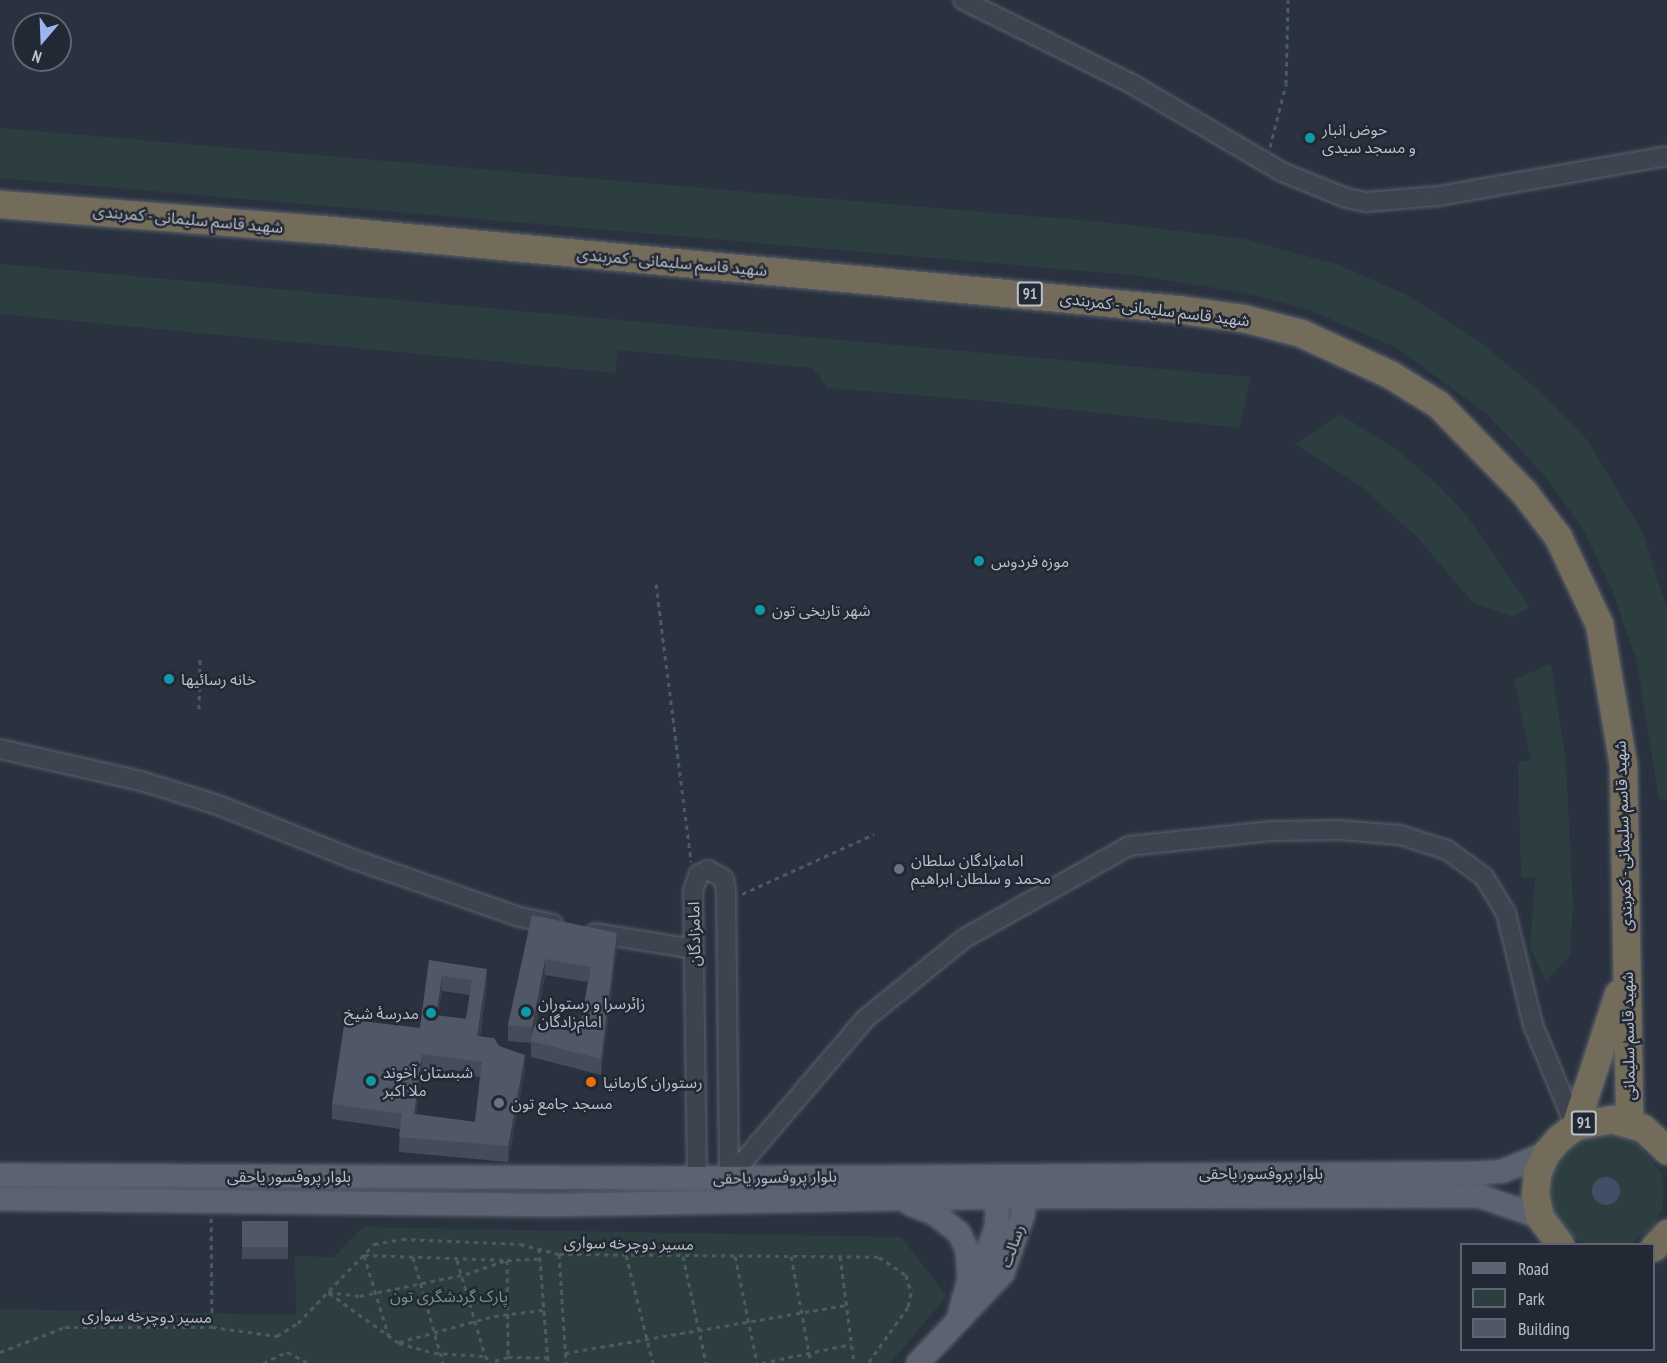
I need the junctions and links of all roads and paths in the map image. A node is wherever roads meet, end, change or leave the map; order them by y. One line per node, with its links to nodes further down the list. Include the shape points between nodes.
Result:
1 (963, 0): 4 (street, via 1132,84)
2 (1288, 0): 4 (path, via 1286,84)
3 (1667, 156): 4 (street, via 1437,196 1366,202 1318,189)
4 (1266, 163)
5 (0, 204): 14 (highway, شهید قاسم سلیمانی - کمربندی / 91, via 321,229 1156,306 1243,318 1301,333 1347,351 1438,404 1478,441 1558,537 1577,574 1599,624 1623,764)
6 (656, 584): 11 (path)
7 (200, 658): 8 (path)
8 (198, 709)
9 (0, 749): 13 (street, via 141,781 218,805 353,859 520,917 627,940)
10 (874, 834): 12 (path)
11 (694, 883): 12 (street, امامزادگان, via 708,870 717,872 724,879); 13 (street, امامزادگان)
12 (726, 901): 24 (street, امامزادگان)
13 (694, 949): 23 (street, امامزادگان)
14 (1627, 952): 15 (highway, شهید قاسم سلیمانی / 91); 16 (highway, شهید قاسم سلیمانی / 91, via 1612,1020)
15 (1629, 1122): 16 (highway, 91, via 1611,1119); 17 (highway, 91)
16 (1575, 1126): 18 (highway, 91); 24 (street, via 1533,1025 1506,913 1484,877 1447,849 1400,835 1340,830 1271,831 1129,846 965,938 866,1018)
17 (1663, 1142)
18 (1546, 1153): 19 (main road, بلوار پروفسور یاحقی, via 1503,1171 1477,1173); 31 (highway, 91, via 1536,1184)
19 (1027, 1173): 20 (main road, بلوار پروفسور یاحقی); 30 (main road, رسالت)
20 (999, 1174): 22 (main road, بلوار پروفسور یاحقی); 29 (main road, رسالت)
21 (0, 1175): 23 (main road, بلوار پروفسور یاحقی)
22 (873, 1175): 24 (main road, بلوار پروفسور یاحقی); 28 (main road)
23 (697, 1178): 24 (main road, بلوار پروفسور یاحقی)
24 (729, 1178)
25 (0, 1199): 27 (main road, بلوار پروفسور یاحقی)
26 (1078, 1199): 30 (main road, بلوار پروفسور یاحقی); 31 (main road, بلوار پروفسور یاحقی, via 1479,1196); 47 (main road, via 1051,1206 1030,1221)
27 (211, 1201): 28 (main road, بلوار پروفسور یاحقی, via 553,1205); 59 (path)
28 (875, 1202): 29 (main road, بلوار پروفسور یاحقی); 54 (main road, via 908,1203 935,1214 959,1233 967,1250)
29 (999, 1205): 30 (main road, بلوار پروفسور یاحقی); 54 (main road, رسالت)
30 (1025, 1206): 47 (main road, رسالت)
31 (1540, 1217): 33 (highway, 91)
32 (1667, 1233): 34 (highway)
33 (1559, 1243)
34 (1655, 1245)
35 (539, 1248): 36 (path, مسیر دوچرخه سواری); 37 (path, مسیر دوچرخه سواری, via 491,1241 389,1239 374,1244); 45 (path)
36 (559, 1254): 38 (path, مسیر دوچرخه سواری); 67 (path)
37 (364, 1255): 43 (path); 50 (path, مسیر دوچرخه سواری); 51 (path)
38 (626, 1255): 39 (path, مسیر دوچرخه سواری); 63 (path)
39 (683, 1256): 40 (path, مسیر دوچرخه سواری); 60 (path)
40 (735, 1256): 41 (path, مسیر دوچرخه سواری); 58 (path)
41 (791, 1256): 42 (path, مسیر دوچرخه سواری); 55 (path)
42 (840, 1256): 52 (path); 85 (path, مسیر دوچرخه سواری, via 866,1255 889,1261 910,1284 908,1307)
43 (413, 1257): 44 (path); 49 (path)
44 (456, 1259): 46 (path); 48 (path)
45 (540, 1259): 46 (path); 53 (path)
46 (507, 1260): 48 (path); 56 (path)
47 (1003, 1273): 54 (main road, رسالت)
48 (461, 1275): 49 (path); 57 (path)
49 (420, 1283): 51 (path); 61 (path)
50 (328, 1292): 51 (path, via 360,1296); 59 (path, مسیر دوچرخه سواری, via 289,1331 277,1336); 62 (path)
51 (376, 1292): 62 (path)
52 (846, 1305): 55 (path); 65 (path)
53 (543, 1310): 56 (path); 72 (path)
54 (965, 1311): 86 (main road, رسالت)
55 (802, 1313): 58 (path); 68 (path)
56 (507, 1314): 57 (path); 71 (path)
57 (475, 1321): 61 (path); 70 (path)
58 (749, 1322): 60 (path); 81 (path)
59 (212, 1327): 66 (path, مسیر دوچرخه سواری, via 65,1327)
60 (699, 1330): 63 (path); 80 (path)
61 (432, 1333): 64 (path); 69 (path)
62 (389, 1337): 64 (path)
63 (647, 1339): 67 (path); 79 (path)
64 (399, 1342): 69 (path)
65 (852, 1344): 68 (path); 84 (path)
66 (0, 1352)
67 (565, 1353): 78 (path)
68 (810, 1353): 82 (path); 83 (path)
69 (442, 1354): 70 (path); 75 (path)
70 (485, 1356): 76 (path)
71 (508, 1358): 72 (path); 76 (path)
72 (547, 1358): 77 (path)
73 (263, 1363): 74 (path, via 287,1352)
74 (309, 1363)
75 (443, 1363)
76 (491, 1363)
77 (548, 1363)
78 (566, 1363)
79 (653, 1363)
80 (706, 1363)
81 (757, 1363)
82 (762, 1363)
83 (811, 1363)
84 (854, 1363)
85 (868, 1363)
86 (918, 1363)

